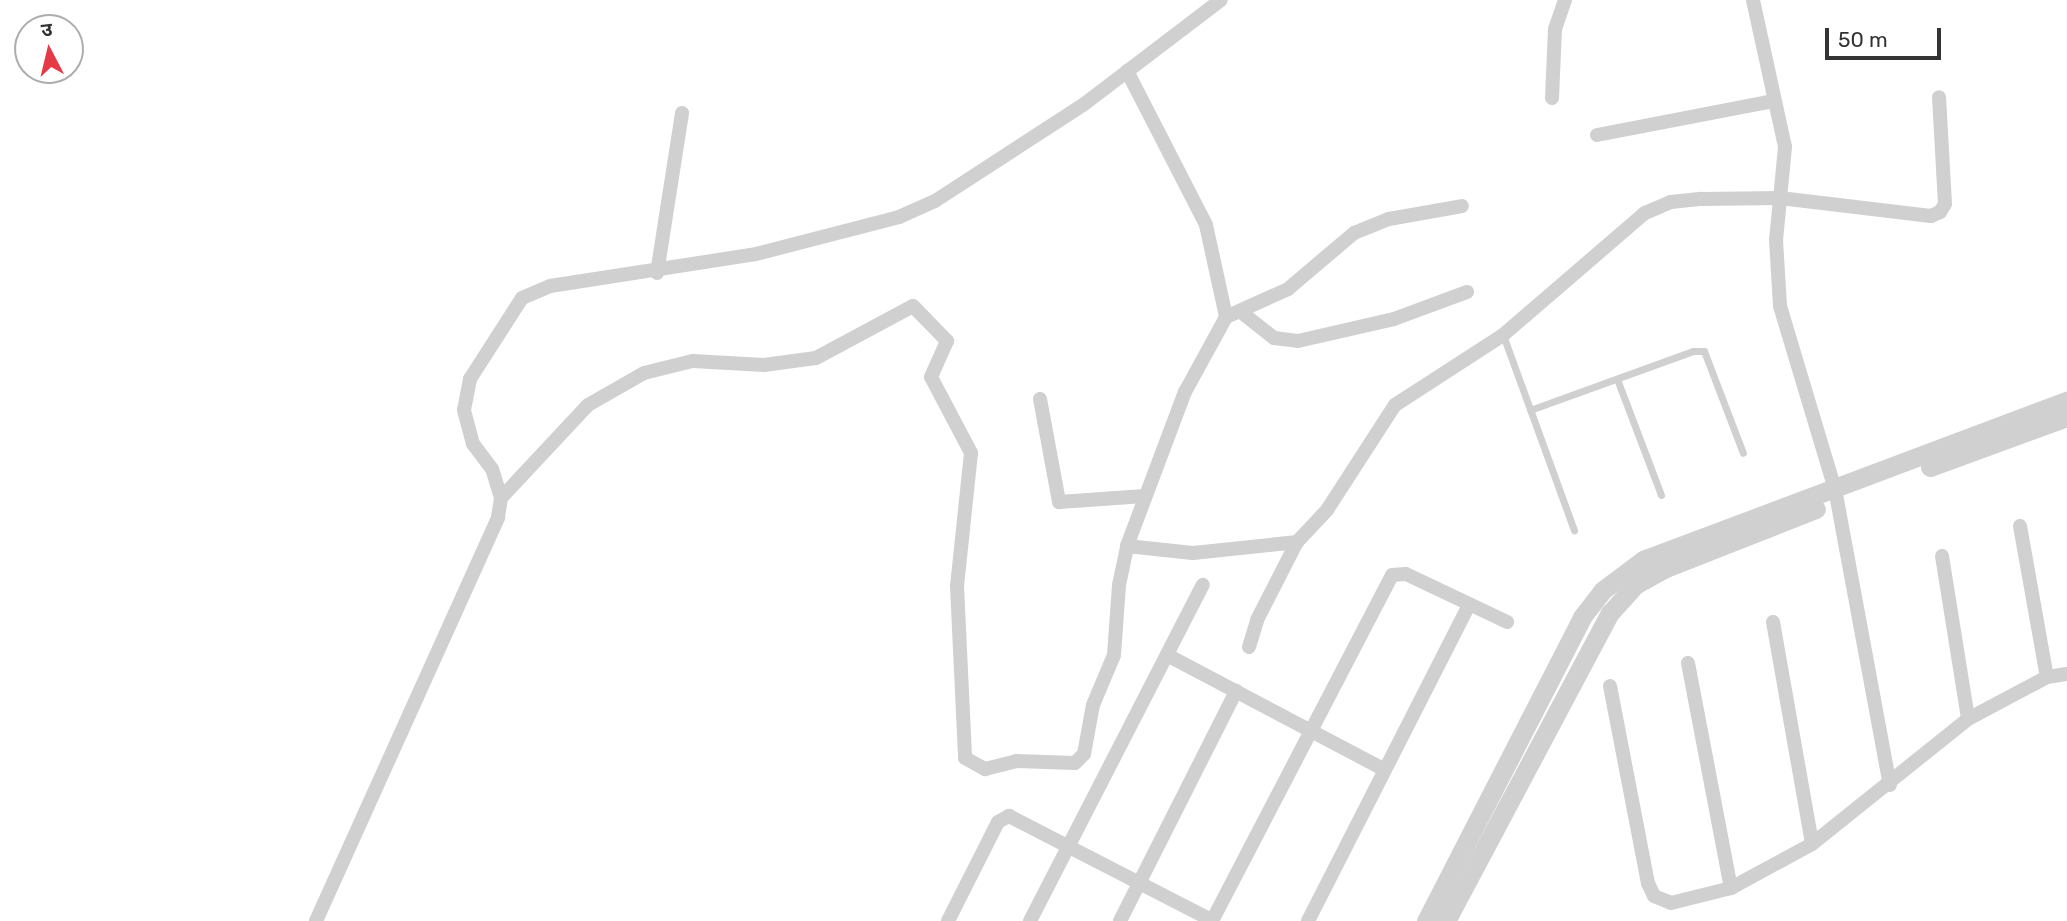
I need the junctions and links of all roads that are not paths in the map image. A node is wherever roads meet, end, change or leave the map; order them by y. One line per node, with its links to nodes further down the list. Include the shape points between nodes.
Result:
1 (1221, 0): 4 (street)
2 (1565, 0): 6 (street, via 1555,29)
3 (1753, 0): 7 (street)
4 (1126, 71): 12 (street, via 934,201 899,217 756,254); 15 (street, via 1206,225)
5 (1940, 97): 10 (street, via 1945,204 1940,212 1931,216)
6 (1552, 98)
7 (1773, 102): 9 (street); 10 (street, via 1784,148)
8 (682, 113): 12 (street)
9 (1597, 135)
10 (1780, 198): 16 (street, via 1702,198 1671,202 1645,213); 24 (street, via 1776,240 1780,306)
11 (1462, 206): 14 (street, via 1389,219 1354,233 1288,289)
12 (657, 273): 26 (street, via 550,286 522,298 470,379 464,410 473,444 492,469)
13 (1467, 292): 14 (street, via 1394,319 1298,341 1274,338)
14 (1241, 312): 15 (street)
15 (1226, 317): 25 (street, via 1202,355)
16 (1503, 335): 20 (lane); 29 (street, via 1395,405 1327,510)
17 (1617, 379): 20 (lane); 22 (lane, via 1704,351); 23 (lane)
18 (1040, 399): 25 (street, via 1059,502)
19 (2067, 401): 24 (street)
20 (1530, 410): 28 (lane)
21 (2067, 417): 24 (street)
22 (1744, 453)
23 (1661, 495)
24 (1836, 495): 46 (street); 57 (street, via 1643,560 1602,590 1582,617); 58 (street, via 1635,585 1610,613)
25 (1145, 496): 30 (street)
26 (501, 498): 30 (street, via 588,405 644,373 693,361 764,365 816,358 854,341 906,306 916,307 947,341 931,377 971,453 957,586 957,658 965,758 985,769 1016,761 1075,764 1081,759 1093,705 1114,655); 51 (street, via 478,569)
27 (2020, 526): 40 (street)
28 (1574, 530)
29 (1297, 542): 30 (street, via 1205,553); 36 (street, via 1257,620)
30 (1127, 546)
31 (1942, 556): 43 (street)
32 (1203, 585): 37 (street)
33 (1469, 605): 34 (street); 44 (street, via 1406,574 1392,575); 45 (street)
34 (1507, 622)
35 (1773, 622): 47 (street)
36 (1249, 647)
37 (1167, 655): 42 (street); 48 (street)
38 (1688, 663): 50 (street)
39 (2067, 674): 40 (street)
40 (2047, 677): 43 (street)
41 (1610, 686): 50 (street, via 1654,896 1671,903)
42 (1236, 691): 44 (street); 49 (street)
43 (1968, 719): 46 (street)
44 (1312, 730): 45 (street); 55 (street)
45 (1385, 770): 56 (street)
46 (1890, 785): 47 (street)
47 (1812, 844): 50 (street)
48 (1068, 846): 49 (street); 52 (street, via 1003,817); 53 (street)
49 (1140, 881): 54 (street); 55 (street)
50 (1731, 888)
51 (316, 921)
52 (948, 921)
53 (1030, 921)
54 (1120, 921)
55 (1212, 921)
56 (1308, 921)
57 (1426, 921)
58 (1446, 921)

